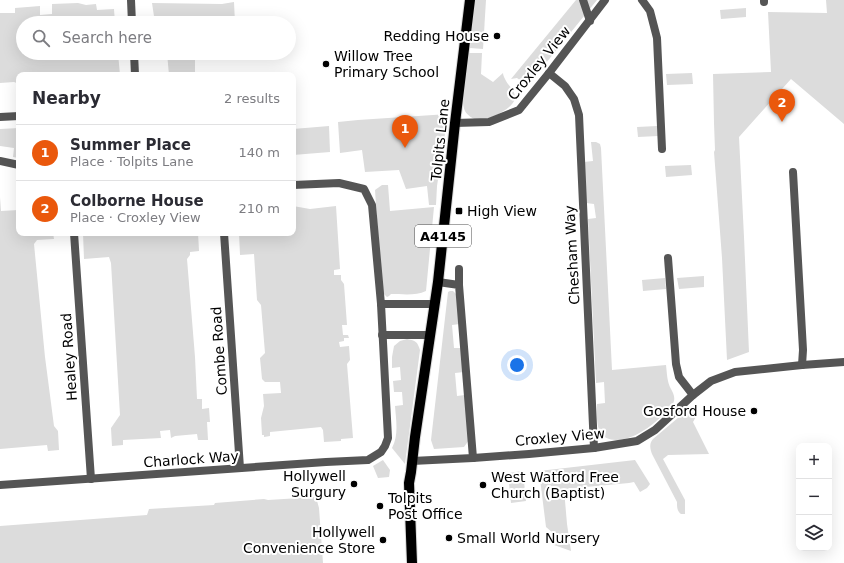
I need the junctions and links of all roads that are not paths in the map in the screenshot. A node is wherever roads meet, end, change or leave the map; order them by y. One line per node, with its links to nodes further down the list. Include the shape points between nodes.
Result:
1 (131, 0): 6 (street)
2 (470, 0): 13 (main road, Tolpits Lane / A4145)
3 (583, 0): 7 (street)
4 (605, 0): 7 (street, Croxley View)
5 (642, 0): 14 (street, via 650,11 657,38)
6 (132, 16)
7 (590, 20): 10 (street, Croxley View)
8 (134, 60): 9 (street)
9 (135, 72)
10 (549, 73): 13 (street, Croxley View, via 519,110 490,122); 32 (street, Chesham Way, via 565,86 574,99 579,115)
11 (16, 116): 12 (street)
12 (0, 117)
13 (455, 123): 23 (main road, Tolpits Lane / A4145)
14 (662, 149)
15 (0, 161): 16 (street)
16 (16, 164)
17 (792, 172): 30 (street)
18 (296, 185): 25 (street, via 339,183 364,189 372,205)
19 (74, 236): 36 (street, Healey Road)
20 (224, 236): 35 (street, Combe Road)
21 (668, 258): 31 (street, via 676,364 679,377)
22 (459, 269): 24 (street)
23 (438, 282): 24 (street); 26 (main road, Tolpits Lane / A4145)
24 (459, 285): 33 (street)
25 (381, 304): 26 (street); 27 (street)
26 (434, 304): 28 (main road, Tolpits Lane / A4145)
27 (382, 335): 28 (street); 35 (street, Charlock Way, via 388,438 381,452 368,460)
28 (430, 335): 34 (main road, Tolpits Lane / A4145)
29 (844, 362): 30 (street, Croxley View)
30 (802, 366): 31 (street, Croxley View, via 735,372 711,381)
31 (693, 395): 32 (street, Croxley View, via 655,430 637,441)
32 (594, 448): 33 (street, Croxley View)
33 (473, 458): 34 (street, Croxley View)
34 (412, 461): 38 (main road, Tolpits Lane / A4145, via 409,483)
35 (240, 468): 36 (street, Charlock Way)
36 (91, 479): 37 (street, Charlock Way)
37 (0, 485)
38 (412, 563)

